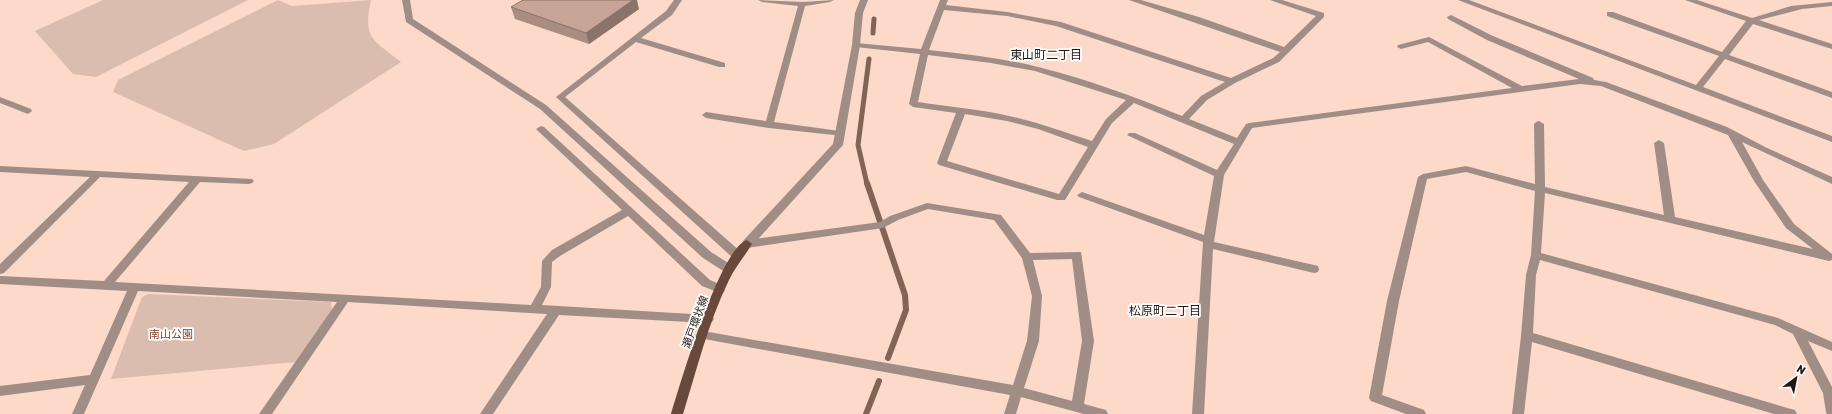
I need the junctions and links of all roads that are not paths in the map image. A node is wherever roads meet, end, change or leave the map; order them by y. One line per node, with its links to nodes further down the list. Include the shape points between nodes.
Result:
1 (406, 0): 61 (street, via 409,20 543,107 707,255)
2 (678, 0): 16 (street, via 669,13)
3 (763, 0): 10 (street)
4 (830, 0): 10 (street)
5 (864, 0): 17 (street, via 859,13)
6 (1133, 0): 20 (street)
7 (1274, 0): 20 (street, via 1321,15)
8 (1462, 0): 26 (street)
9 (1689, 0): 15 (street)
10 (802, 4): 36 (street)
11 (943, 4): 21 (street); 24 (street, via 1058,24)
12 (1832, 4): 15 (street, via 1820,3 1760,16)
13 (1610, 14): 22 (street)
14 (1451, 17): 25 (street, via 1490,38)
15 (1751, 21): 19 (street); 22 (street)
16 (635, 39): 23 (street); 57 (street, via 560,98)
17 (856, 46): 21 (street); 38 (street)
18 (1401, 47): 27 (street, via 1429,39)
19 (1832, 47)
20 (1286, 51): 24 (street, via 1276,60)
21 (924, 52): 30 (street, via 1035,69); 31 (street, via 913,104)
22 (1724, 56): 26 (street); 28 (street)
23 (722, 65)
24 (1232, 81): 34 (street, via 1204,98)
25 (1595, 83): 27 (street, via 1580,81); 40 (street, via 1685,113)
26 (1698, 88): 41 (street)
27 (1523, 90): 42 (street, via 1249,126)
28 (1832, 95)
29 (0, 100): 32 (street)
30 (1132, 100): 34 (street); 44 (street, via 1109,122)
31 (962, 110): 44 (street, via 1041,127); 44 (street, via 942,163 1061,198)
32 (28, 111)
33 (706, 115): 36 (street)
34 (1184, 119): 42 (street)
35 (1539, 124): 51 (street)
36 (769, 125): 38 (street)
37 (541, 129): 53 (street)
38 (840, 134): 56 (street, via 838,145)
39 (1132, 135): 47 (street)
40 (1733, 135): 50 (street); 60 (street, via 1759,181 1790,226)
41 (1832, 139)
42 (1238, 142): 47 (street)
43 (1659, 143): 54 (street)
44 (1093, 145)
45 (0, 169): 46 (street)
46 (98, 174): 48 (street); 63 (street)
47 (1219, 175): 55 (street)
48 (197, 179): 49 (street); 65 (street)
49 (249, 180)
50 (1832, 181)
51 (1540, 189): 54 (street); 58 (street); 88 (street, via 1466,169 1423,177 1393,301 1375,398)
52 (1082, 195): 55 (street)
53 (628, 211): 67 (street, via 706,283); 69 (street, via 556,253 547,261 546,287)
54 (1670, 220): 60 (street)
55 (1209, 242): 62 (street); 87 (street)
56 (748, 244): 57 (main road, 瀬戸環状線); 59 (street, via 883,225 894,218 927,206 997,217)
57 (737, 255): 61 (main road, 瀬戸環状線)
58 (1536, 255): 72 (street, via 1778,322); 74 (street, via 1531,275)
59 (1027, 257): 78 (street, via 1037,296 1033,341); 79 (street, via 1077,255 1088,341)
60 (1830, 258)
61 (729, 269): 67 (main road, 瀬戸環状線)
62 (1314, 269)
63 (0, 270)
64 (0, 280): 65 (street)
65 (106, 286): 66 (street)
66 (134, 288): 68 (street); 76 (street)
67 (720, 289): 71 (main road, 瀬戸環状線)
68 (345, 298): 69 (street); 82 (street)
69 (534, 309): 70 (street)
70 (556, 310): 71 (street); 83 (street)
71 (708, 319): 73 (main road, 瀬戸環状線)
72 (1797, 331): 75 (street); 80 (street, via 1829,393)
73 (703, 335): 78 (street); 84 (main road, 瀬戸環状線)
74 (1527, 336): 89 (street); 90 (street)
75 (1832, 347)
76 (93, 379): 77 (street); 81 (street)
77 (0, 391)
78 (1017, 391): 79 (street); 85 (street)
79 (1077, 407): 86 (street)
80 (1832, 412)
81 (78, 414)
82 (265, 414)
83 (486, 414)
84 (677, 414)
85 (1010, 414)
86 (1102, 414)
87 (1198, 414)
88 (1420, 414)
89 (1518, 414)
90 (1791, 414)

